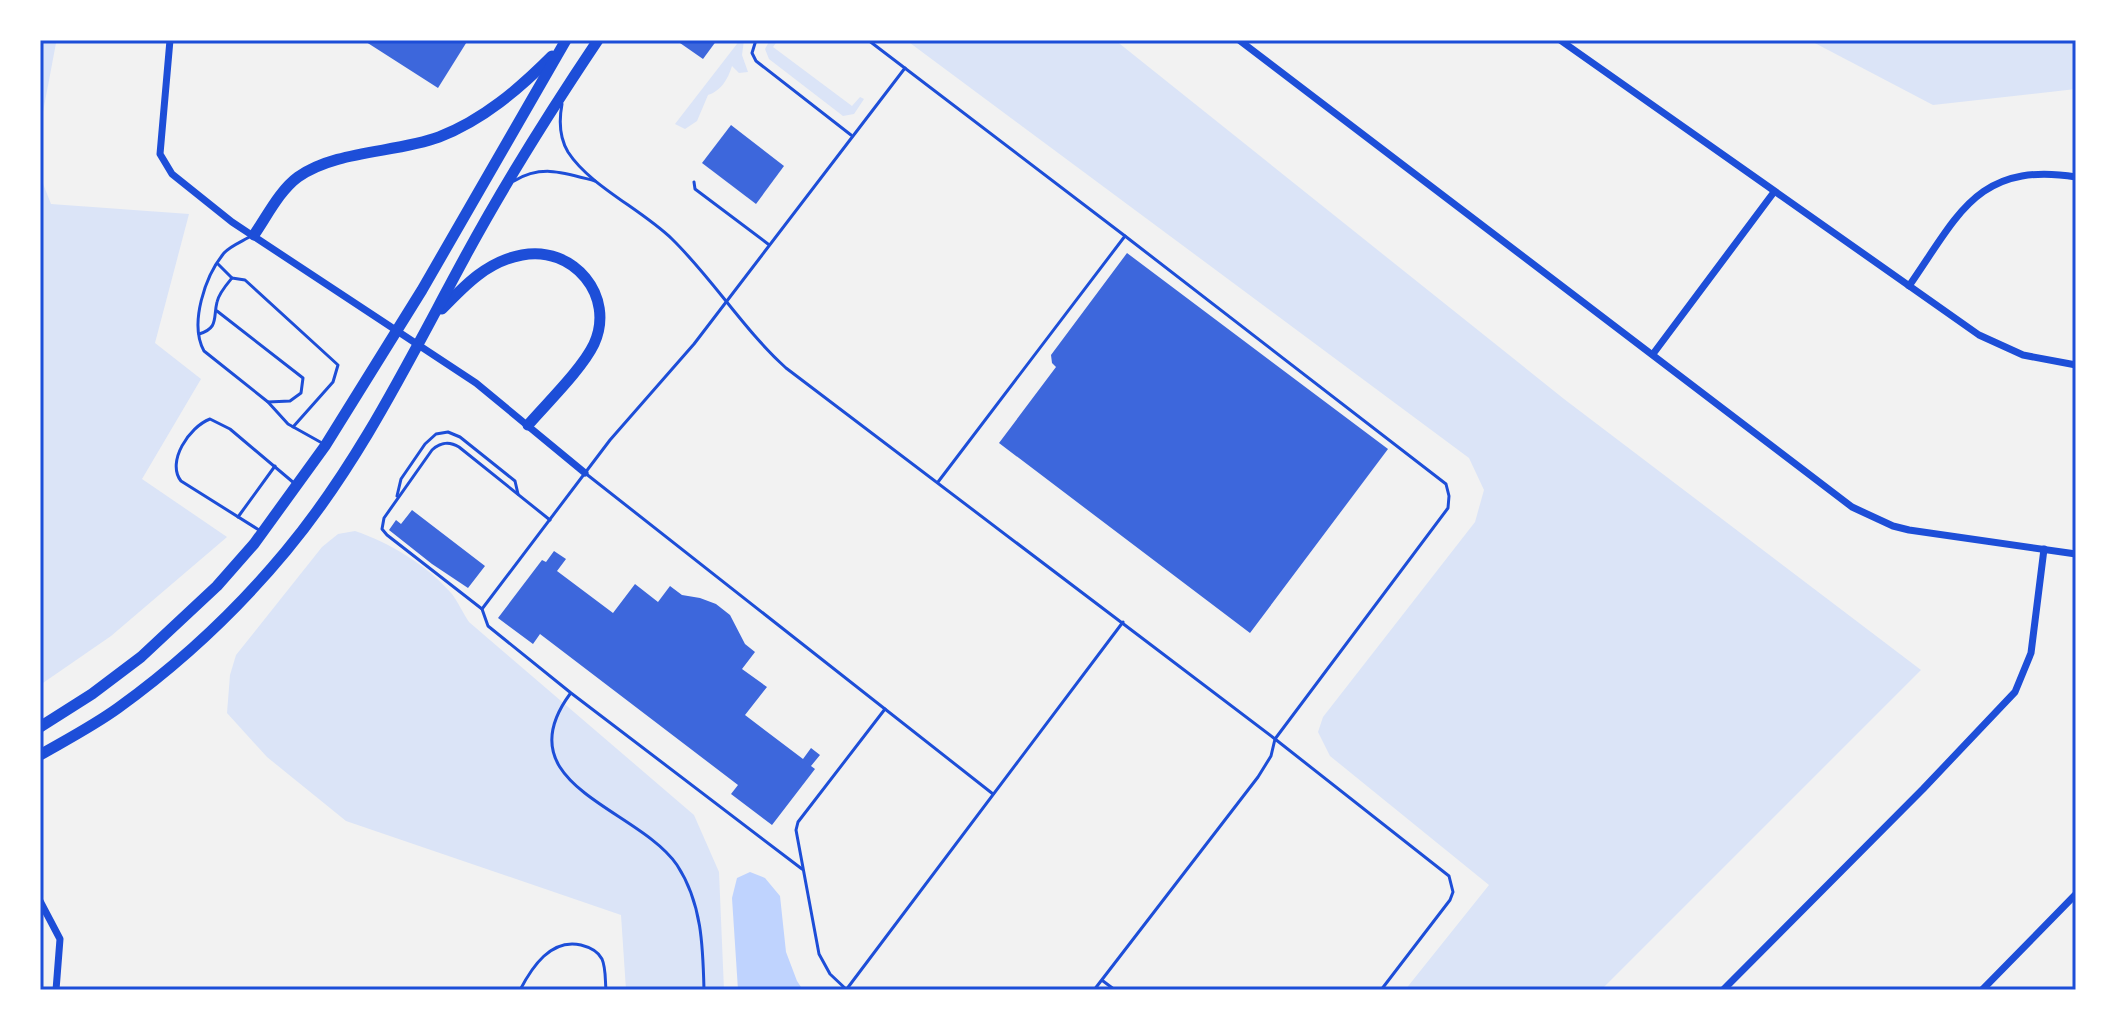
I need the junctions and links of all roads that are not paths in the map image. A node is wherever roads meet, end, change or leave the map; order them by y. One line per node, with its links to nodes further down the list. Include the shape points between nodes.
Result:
1 (170, 40): 16 (street, via 160,154 172,174)
2 (598, 40): 9 (highway)
3 (756, 40): 10 (lane, via 752,57)
4 (868, 40): 8 (lane)
5 (1239, 40): 28 (street)
6 (1560, 40): 15 (street)
7 (565, 42): 16 (highway, via 507,97 465,125 299,177); 25 (highway)
8 (905, 68): 10 (lane); 17 (lane)
9 (563, 92): 12 (lane, via 561,132 568,151); 14 (highway)
10 (853, 136): 18 (lane)
11 (2076, 177): 21 (street, via 2025,175 1979,192)
12 (595, 181): 14 (lane, via 541,170); 22 (lane, via 674,240)
13 (694, 182): 18 (lane, via 695,189)
14 (506, 186): 24 (highway)
15 (1774, 192): 21 (street); 28 (street)
16 (254, 235): 19 (lane, via 225,251); 25 (street)
17 (1125, 236): 36 (lane); 50 (lane, via 1446,484 1448,508)
18 (770, 244): 22 (lane)
19 (218, 264): 20 (lane); 26 (lane, via 205,288)
20 (232, 278): 23 (lane, via 217,301); 32 (lane, via 245,280 338,365 333,382)
21 (1909, 286): 29 (street, via 2002,348)
22 (725, 303): 35 (lane); 36 (lane, via 786,368)
23 (217, 311): 26 (lane, via 210,331); 30 (lane, via 303,378 301,393 290,401)
24 (433, 318): 27 (highway); 31 (highway, via 478,275 512,258 556,257 583,273 598,299 594,344)
25 (396, 330): 27 (street); 33 (highway)
26 (199, 334): 30 (lane, via 204,351)
27 (420, 346): 31 (street); 51 (highway, via 350,464 265,574 161,676)
28 (1653, 354): 43 (street, via 1865,514 1909,530)
29 (2076, 365)
30 (268, 402): 32 (lane)
31 (528, 425): 35 (street)
32 (293, 427): 33 (lane)
33 (326, 445): 37 (highway)
34 (275, 466): 37 (lane); 40 (lane); 40 (lane, via 210,419 191,434 177,457 176,474)
35 (585, 473): 41 (lane); 48 (lane)
36 (938, 482): 46 (lane)
37 (297, 485): 42 (highway)
38 (518, 494): 39 (lane, via 449,442 432,450); 39 (lane, via 515,481 448,432 425,444 401,479); 41 (lane)
39 (397, 500): 45 (lane, via 382,531)
40 (238, 517): 42 (lane)
41 (550, 520): 45 (lane)
42 (263, 532): 49 (highway, via 160,641)
43 (2044, 549): 44 (street); 65 (street, via 2031,653 2015,692)
44 (2076, 554)
45 (482, 609): 47 (lane, via 488,626)
46 (1123, 622): 50 (lane); 52 (lane)
47 (571, 693): 53 (lane); 60 (lane, via 552,734 557,764 585,794 648,835 676,864 699,920)
48 (885, 709): 52 (lane); 53 (lane, via 798,822 795,836)
49 (40, 727)
50 (1275, 739): 56 (lane, via 1258,777); 64 (lane, via 1452,883 1450,900)
51 (40, 755)
52 (993, 794): 61 (lane)
53 (802, 869): 61 (lane, via 819,954)
54 (2076, 894): 66 (street)
55 (40, 901): 57 (street, via 60,939)
56 (1103, 981): 62 (lane); 63 (lane)
57 (56, 990)
58 (520, 990): 59 (lane, via 537,961 569,944 599,955)
59 (606, 990)
60 (704, 990)
61 (846, 990)
62 (1094, 990)
63 (1115, 990)
64 (1381, 990)
65 (1723, 990)
66 (1982, 990)

